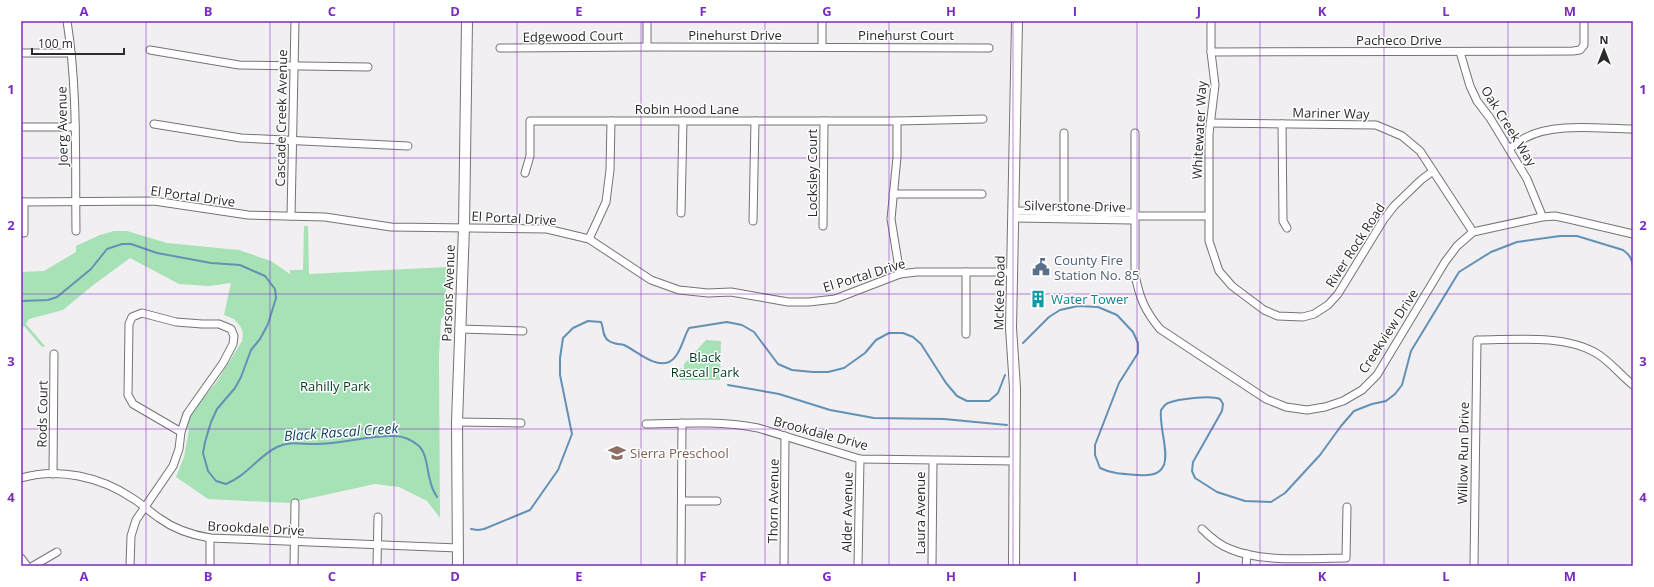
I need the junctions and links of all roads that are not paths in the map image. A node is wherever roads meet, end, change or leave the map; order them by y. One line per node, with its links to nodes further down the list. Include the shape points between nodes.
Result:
1 (67, 21): 17 (street, Joerg Avenue)
2 (294, 21): 18 (street, Cascade Creek Avenue)
3 (467, 21): 52 (street, Parsons Avenue)
4 (647, 21): 9 (street)
5 (822, 21): 10 (street)
6 (1017, 21): 45 (street, McKee Road)
7 (1211, 21): 14 (street, Whitewater Way)
8 (1584, 21): 15 (street, Pacheco Drive, via 1584,45 1580,50)
9 (647, 47): 10 (street, Pinehurst Drive); 11 (street, Edgewood Court)
10 (822, 47): 12 (street, Pinehurst Court)
11 (500, 48)
12 (989, 48)
13 (150, 50): 18 (street, via 239,65)
14 (1211, 52): 15 (street, Pacheco Drive); 26 (street, Whitewater Way, via 1215,85)
15 (1460, 52): 36 (street, Oak Creek Way, via 1477,101)
16 (21, 53): 17 (street)
17 (71, 53): 29 (street, Joerg Avenue)
18 (293, 66): 19 (street); 34 (street, Cascade Creek Avenue)
19 (368, 67)
20 (983, 119): 25 (street, Robin Hood Lane)
21 (611, 121): 22 (street, Robin Hood Lane); 38 (street, Robin Hood Lane, via 530,121 530,156); 58 (street, via 610,170 606,202)
22 (683, 121): 23 (street, Robin Hood Lane); 44 (street)
23 (754, 121): 24 (street, Robin Hood Lane); 50 (street)
24 (824, 121): 25 (street, Robin Hood Lane); 51 (street, Locksley Court)
25 (897, 121): 39 (street, via 897,158)
26 (1210, 123): 28 (street, Mariner Way); 49 (street, Whitewater Way)
27 (154, 124): 34 (street, via 241,138)
28 (1282, 124): 37 (street, Mariner Way, via 1376,126 1402,136 1420,151); 53 (street, via 1283,221)
29 (75, 126): 30 (street); 41 (street, Joerg Avenue)
30 (21, 127)
31 (1633, 128): 36 (street, via 1562,128 1525,138)
32 (1064, 133): 46 (street)
33 (1135, 133): 48 (street, Creekview Drive)
34 (293, 140): 35 (street); 47 (street, Cascade Creek Avenue)
35 (408, 146)
36 (1509, 149): 43 (street, Oak Creek Way, via 1527,179)
37 (1433, 171): 49 (street, River Rock Road, via 1394,206 1328,306 1303,317 1278,316 1264,310 1232,286 1218,271 1209,241); 55 (street, Mariner Way)
38 (525, 173)
39 (893, 194): 40 (street); 61 (street, via 891,219)
40 (982, 194)
41 (75, 201): 42 (street, El Portal Drive); 47 (street, El Portal Drive, via 154,201 248,215); 54 (street, Joerg Avenue)
42 (22, 202): 56 (street)
43 (1541, 212)
44 (681, 213)
45 (1013, 214): 46 (street, Silverstone Drive); 60 (street, McKee Road)
46 (1064, 215): 48 (street, Silverstone Drive, via 1132,213)
47 (291, 216): 52 (street, El Portal Drive, via 344,219 391,227)
48 (1136, 216): 49 (street, Silverstone Drive); 55 (street, Creekview Drive, via 1135,274 1138,292 1148,314 1160,329 1266,399 1286,407 1307,410 1344,401 1362,390 1377,375 1445,262 1457,246)
49 (1208, 216)
50 (753, 221)
51 (823, 226)
52 (464, 227): 58 (street, El Portal Drive, via 547,229); 62 (street, Parsons Avenue)
53 (1287, 228)
54 (76, 231)
55 (1473, 232): 57 (street, Creekview Drive, via 1555,216)
56 (24, 233)
57 (1633, 234)
58 (589, 239): 61 (street, El Portal Drive, via 651,280 679,290 731,292 788,302 809,302 835,299)
59 (966, 272): 60 (street, El Portal Drive); 61 (street, El Portal Drive, via 927,271); 64 (street)
60 (1012, 272): 75 (street, McKee Road)
61 (900, 274)
62 (460, 329): 63 (street); 67 (street, Parsons Avenue)
63 (523, 331)
64 (966, 334)
65 (54, 354): 76 (street, Rods Court)
66 (1633, 385): 105 (street, Willow Run Drive, via 1605,360 1577,344 1556,341 1477,340)
67 (457, 422): 68 (street); 88 (street, Parsons Avenue)
68 (521, 423)
69 (682, 423): 70 (street, Brookdale Drive); 72 (street, Brookdale Drive, via 729,423); 78 (street)
70 (646, 424)
71 (181, 432): 71 (street, via 133,404 128,395 129,324 132,316 142,312 176,322 219,324 230,329 234,336 233,344 216,375 192,405); 81 (street, via 173,466)
72 (786, 436): 73 (street, Brookdale Drive); 100 (street, Thorn Avenue)
73 (860, 459): 74 (street, Brookdale Drive); 101 (street, Alder Avenue)
74 (933, 461): 75 (street, Brookdale Drive); 102 (street, Laura Avenue)
75 (1015, 461): 103 (street, McKee Road)
76 (53, 474): 77 (street, Brookdale Drive); 81 (street, Brookdale Drive, via 82,477 104,483 132,497)
77 (21, 478)
78 (683, 501): 79 (street); 99 (street)
79 (717, 501)
80 (295, 503): 86 (street)
81 (145, 507): 85 (street, Brookdale Drive, via 175,527); 94 (street, via 133,527)
82 (1347, 507): 90 (street, via 1346,558 1270,558)
83 (378, 517): 87 (street)
84 (1202, 529): 90 (street, via 1229,549)
85 (210, 538): 86 (street, Brookdale Drive); 95 (street)
86 (294, 542): 87 (street, Brookdale Drive); 96 (street)
87 (377, 546): 88 (street, Brookdale Drive); 97 (street)
88 (458, 548): 98 (street, Parsons Avenue)
89 (57, 552): 93 (street)
90 (1247, 554): 104 (street)
91 (21, 558): 92 (street)
92 (27, 566)
93 (33, 566)
94 (130, 566)
95 (210, 566)
96 (294, 566)
97 (377, 566)
98 (458, 566)
99 (681, 566)
100 (784, 566)
101 (858, 566)
102 (932, 566)
103 (1014, 566)
104 (1246, 566)
105 (1474, 566)

